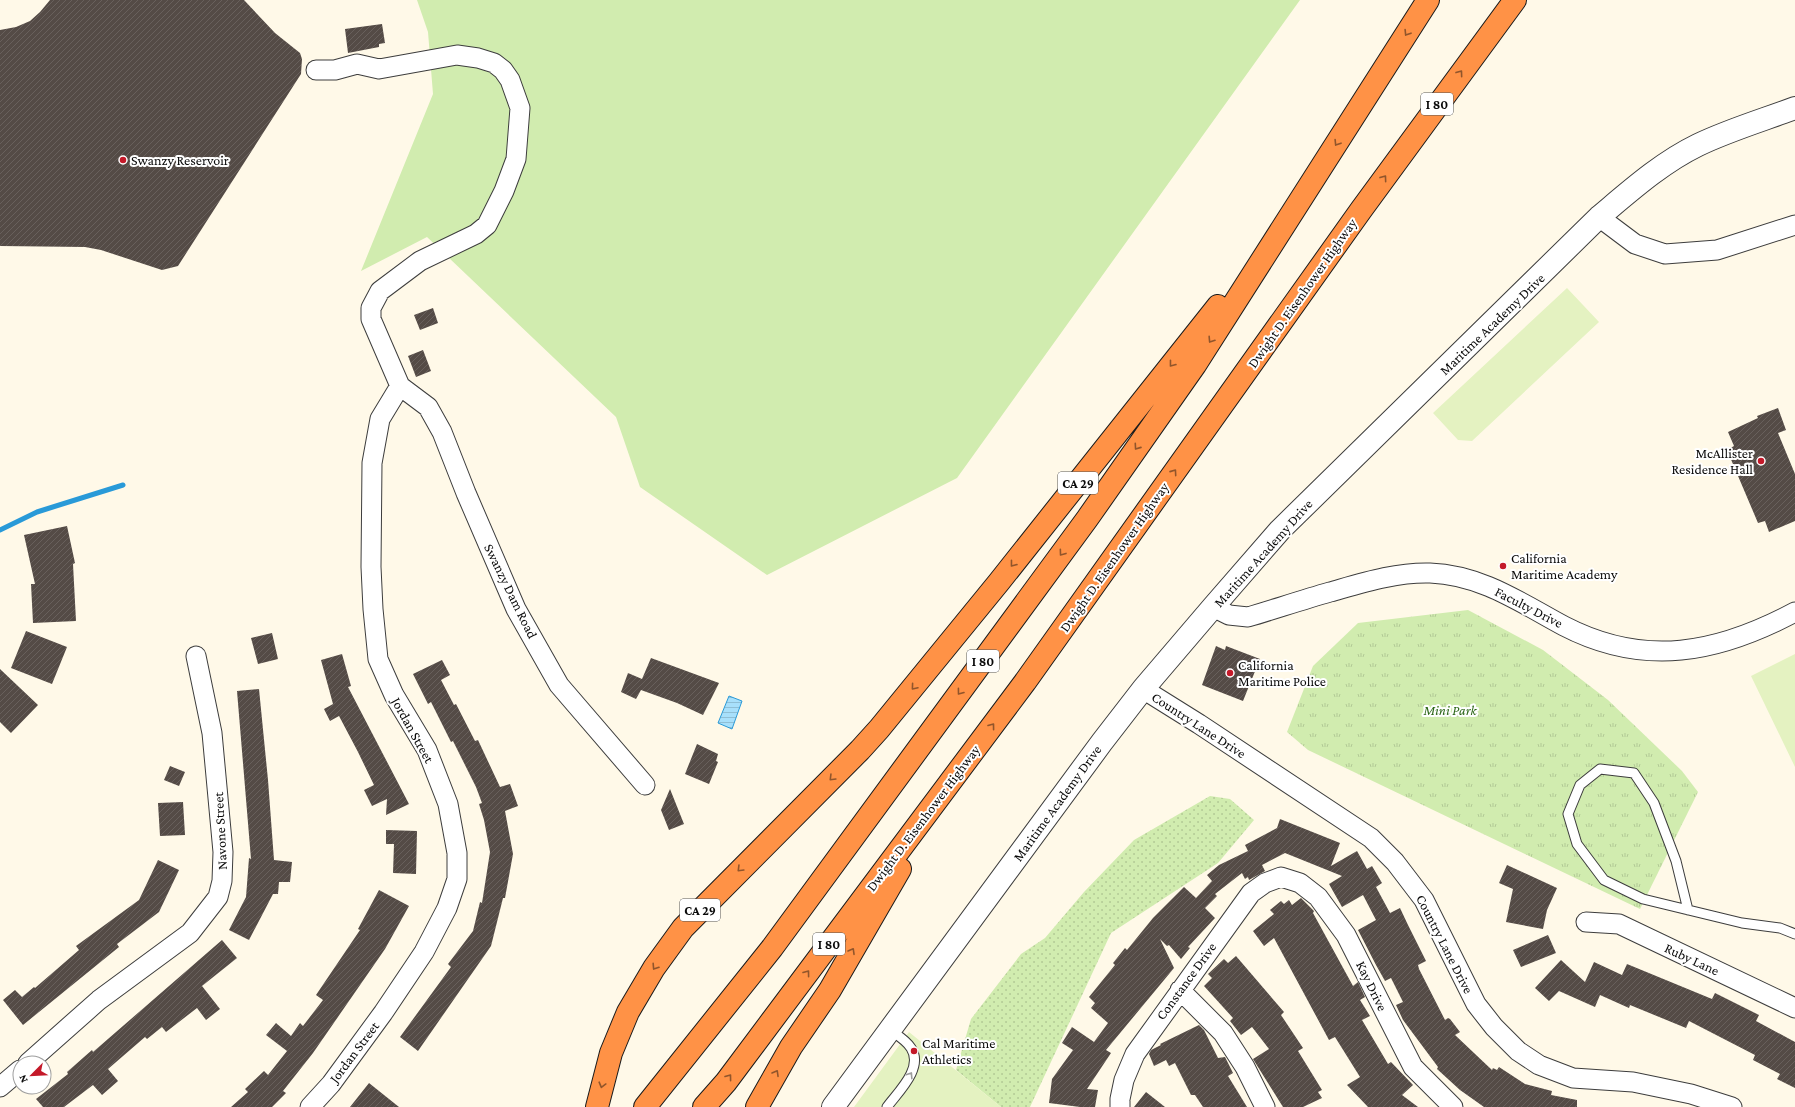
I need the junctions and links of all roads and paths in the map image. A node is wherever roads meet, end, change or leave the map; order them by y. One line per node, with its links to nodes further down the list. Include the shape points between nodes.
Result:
1 (1428, 0): 5 (highway, I 80, one-way to 5)
2 (1515, 0): 13 (highway, Dwight D. Eisenhower Highway / I 80, one-way to 2, via 1030,675 1361,210)
3 (316, 70): 8 (street, via 335,70 358,64 379,69 458,55 494,63 503,70 517,95 520,126 516,159 487,225 476,234 420,261 380,291 371,308 371,318)
4 (1795, 108): 6 (street, Maritime Academy Drive, via 1698,145 1658,169)
5 (1292, 213): 25 (highway, I 80, one-way to 25, via 1195,365 1087,519 772,948); 27 (highway, CA 29, one-way to 27, via 879,729 683,928 654,968 628,1012 611,1053)
6 (1599, 217): 7 (street, via 1635,244 1665,254 1717,250); 9 (street, Maritime Academy Drive, via 1280,530)
7 (1795, 225)
8 (400, 386): 14 (street, Swanzy Dam Road, via 428,407 442,432 516,609 559,685); 26 (street, Jordan Street, via 380,419 372,463 372,581 378,659 394,695 427,750 448,804 457,853 457,879 448,908 424,952 366,1037)
9 (1213, 607): 10 (street, Faculty Drive, via 1229,615 1248,617 1372,580 1430,573 1456,577 1492,588 1592,638 1634,649 1657,651 1676,651 1730,640 1756,632); 12 (street, Maritime Academy Drive)
10 (1795, 612)
11 (196, 656): 22 (street, Navone Street, via 212,733 223,852 222,881 218,898 190,933 99,1000)
12 (1143, 689): 21 (street, Maritime Academy Drive); 35 (street, Country Lane Drive, via 1371,838 1395,862 1424,900 1476,1004 1518,1051 1539,1065 1573,1078 1633,1082 1691,1094)
13 (952, 779): 28 (highway, Dwight D. Eisenhower Highway / I 80, one-way to 13, via 726,1082); 29 (highway, one-way to 13, via 791,1047 830,990)
14 (645, 785)
15 (1281, 877): 19 (street, Constance Drive, via 1265,883 1251,893); 34 (street, Kay Drive, via 1300,884 1318,897 1346,935 1414,1068)
16 (1688, 910): 16 (lane, via 1643,899 1604,880 1577,844 1568,814 1580,784 1600,769 1634,773 1654,803 1676,861); 18 (lane, via 1780,928)
17 (1586, 922): 20 (street, Ruby Lane, via 1619,924)
18 (1795, 934)
19 (1180, 990): 32 (street, Constance Drive, via 1134,1054 1124,1080); 33 (street, via 1223,1033 1245,1067)
20 (1795, 1008)
21 (890, 1030): 30 (street, Maritime Academy Drive); 31 (lane, one-way to 21, via 913,1071 915,1063 911,1048)
22 (37, 1055)
23 (12, 1077): 24 (street)
24 (0, 1087)
25 (650, 1102)
26 (310, 1107)
27 (597, 1107)
28 (704, 1107)
29 (757, 1107)
30 (833, 1107)
31 (887, 1107)
32 (1120, 1107)
33 (1265, 1107)
34 (1453, 1107)
35 (1732, 1107)

